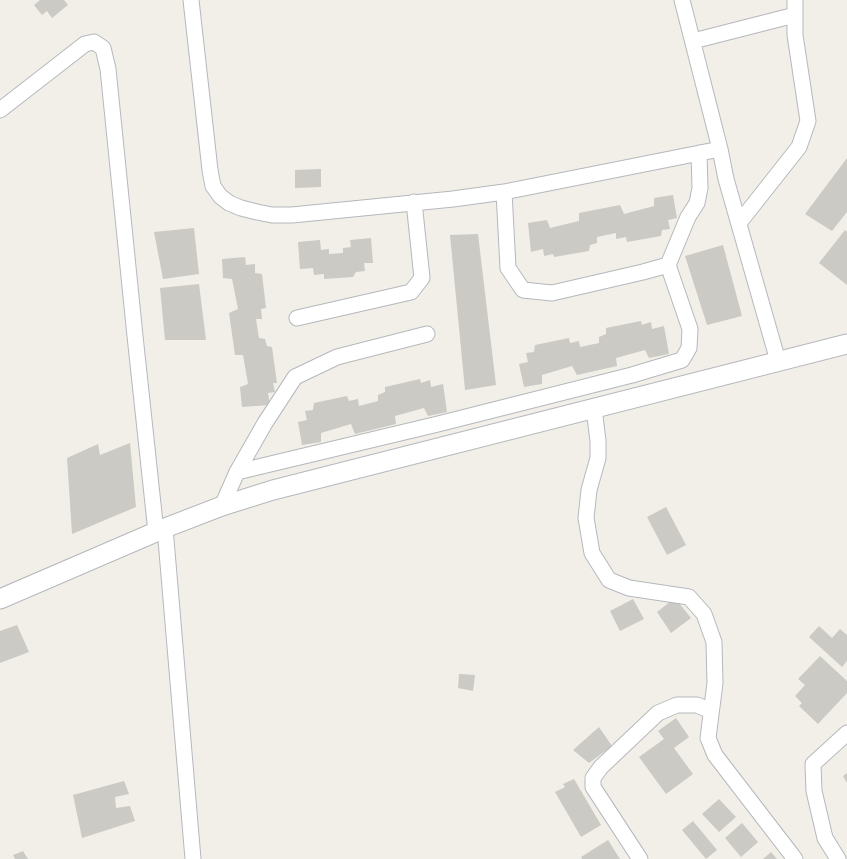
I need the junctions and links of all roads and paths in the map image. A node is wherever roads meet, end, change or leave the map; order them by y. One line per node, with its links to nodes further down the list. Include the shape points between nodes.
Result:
1 (191, 0): 9 (street, via 210,170 214,186 220,196 241,208 272,215)
2 (682, 0): 4 (street)
3 (795, 7): 4 (street); 10 (street, via 795,35 808,121 799,147)
4 (693, 42): 6 (street)
5 (0, 110): 21 (street, via 85,44 94,42 103,48 108,69 135,343)
6 (720, 149): 7 (street); 10 (street)
7 (699, 153): 8 (street); 11 (street, via 700,188 697,203 688,217)
8 (504, 192): 9 (street); 11 (street, via 508,268 523,290 552,293)
9 (414, 202): 12 (street, via 422,278 411,292)
10 (739, 223): 15 (street)
11 (668, 265): 17 (street, via 690,329 689,348 682,360)
12 (297, 318)
13 (427, 334): 19 (street, via 337,357 295,377)
14 (847, 344): 15 (street)
15 (778, 362): 16 (street)
16 (594, 408): 18 (street); 23 (street, via 598,458 589,490 586,518 592,553 609,580 629,588 689,597 704,614 714,642 715,683)
17 (438, 424): 18 (street); 19 (street)
18 (443, 447): 20 (street, via 273,490)
19 (237, 472): 20 (street)
20 (222, 506): 21 (street)
21 (160, 530): 22 (street); 25 (street)
22 (0, 599)
23 (711, 711): 26 (street, via 697,705 677,705 658,713 601,767 593,778 592,787); 27 (street, via 708,738 715,755)
24 (847, 733): 28 (street, via 813,764 814,791 825,838)
25 (193, 859)
26 (640, 859)
27 (796, 859)
28 (838, 859)

